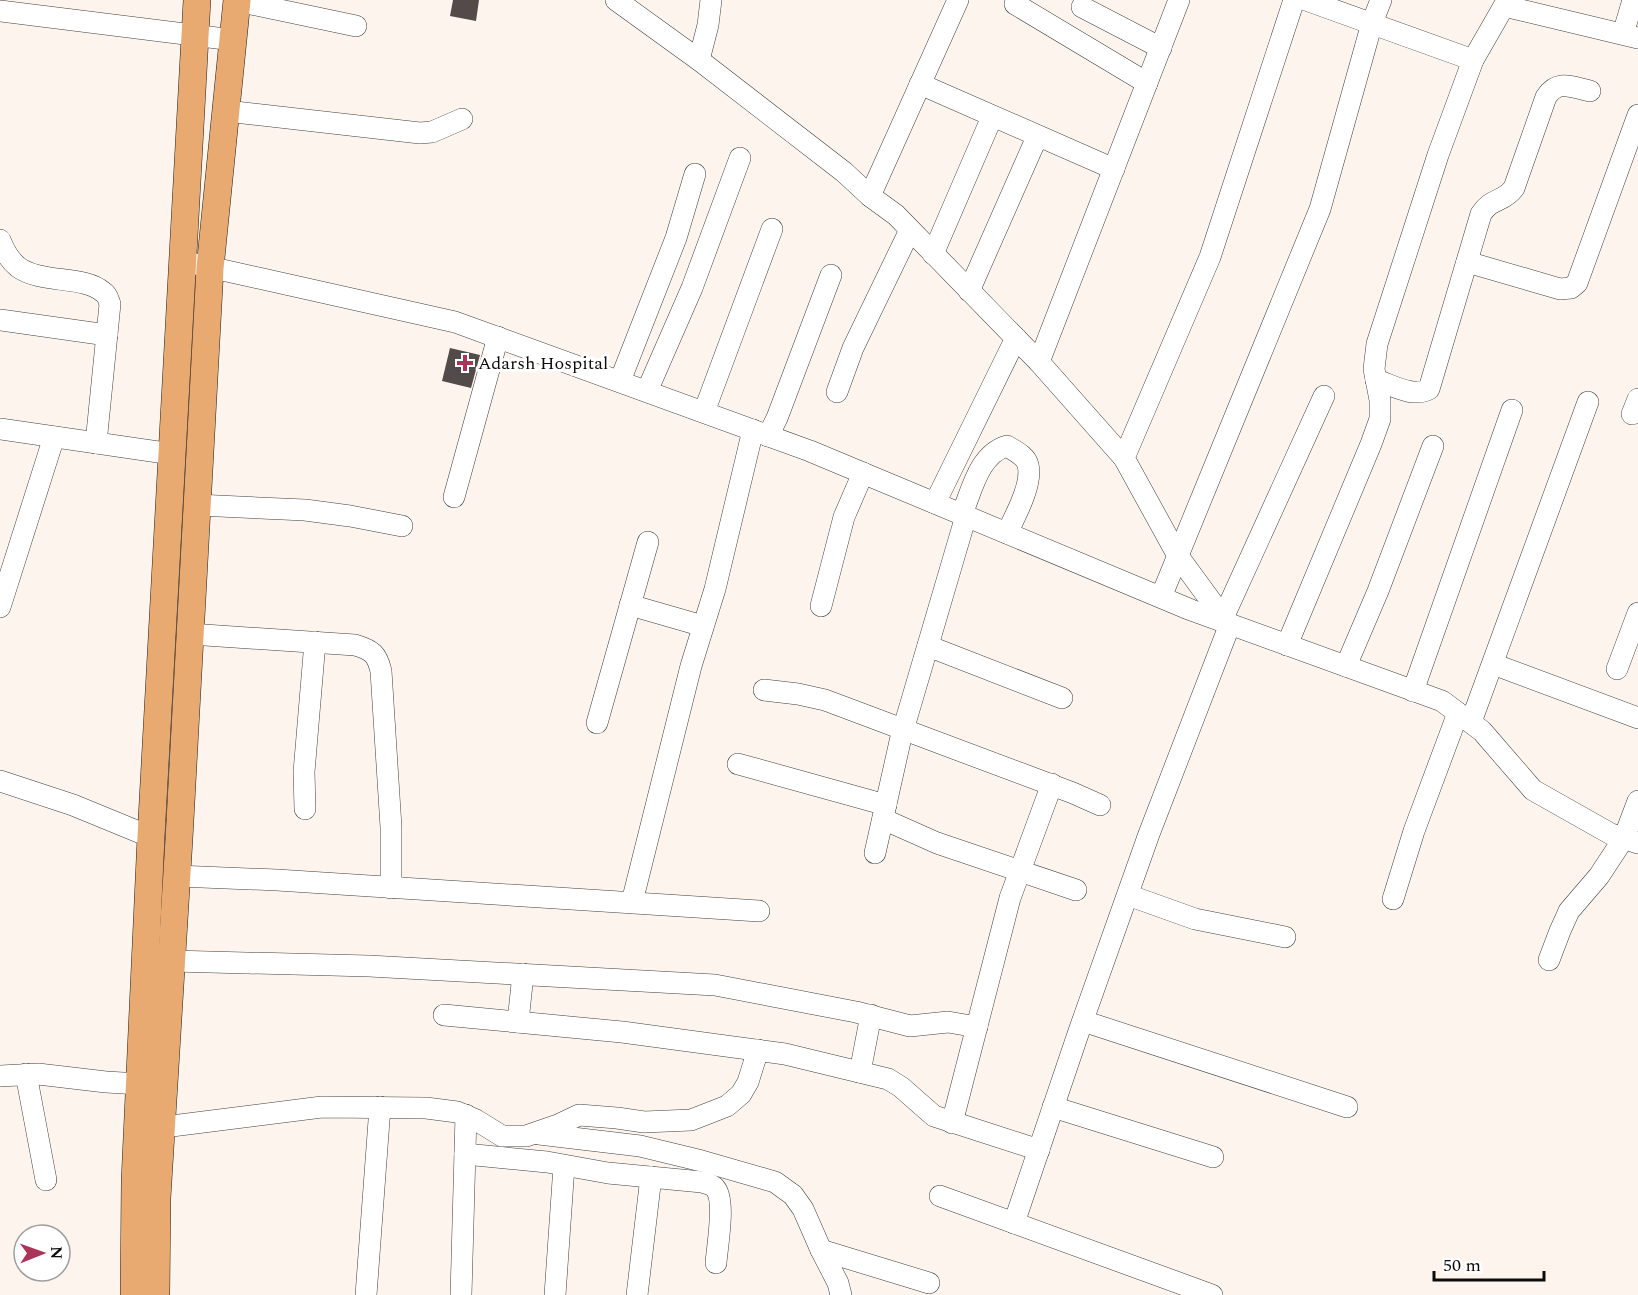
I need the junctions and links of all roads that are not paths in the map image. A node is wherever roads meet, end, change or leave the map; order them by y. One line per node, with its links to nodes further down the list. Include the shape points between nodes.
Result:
1 (196, 0): 17 (main road)
2 (616, 0): 21 (street)
3 (711, 0): 21 (street)
4 (958, 0): 23 (street)
5 (1179, 0): 20 (street)
6 (1294, 0): 65 (street, via 1210,257)
7 (1306, 0): 15 (street)
8 (1381, 0): 15 (street)
9 (1633, 0): 18 (street)
10 (237, 1): 16 (street); 19 (main road)
11 (1505, 3): 18 (street); 22 (street)
12 (1015, 4): 24 (street)
13 (1082, 7): 20 (street)
14 (0, 11): 17 (street)
15 (1372, 23): 22 (street); 74 (street, via 1320,209)
16 (356, 26)
17 (194, 35): 19 (street); 39 (main road)
18 (1631, 36)
19 (233, 40): 26 (main road)
20 (1161, 48): 24 (street)
21 (699, 60): 34 (street)
22 (1473, 60): 51 (street, via 1377,344)
23 (920, 84): 28 (street); 34 (street)
24 (1147, 84): 32 (street)
25 (1590, 91): 40 (street, via 1562,86 1552,89 1546,97 1514,188 1509,195 1488,204 1481,214)
26 (226, 111): 29 (street, via 420,133); 41 (main road)
27 (1638, 115): 40 (street, via 1577,283 1560,289)
28 (992, 117): 30 (street); 38 (street)
29 (462, 119)
30 (1037, 136): 32 (street); 45 (street)
31 (740, 158): 44 (street)
32 (1114, 170): 50 (street)
33 (695, 174): 42 (street)
34 (870, 196): 36 (street)
35 (772, 228): 58 (street)
36 (910, 230): 38 (street); 54 (street, via 853,348)
37 (0, 240): 47 (street, via 10,260 31,274 103,291 110,304)
38 (933, 254): 45 (street)
39 (182, 261): 41 (street); 64 (main road)
40 (1467, 262): 51 (street, via 1429,389 1411,392)
41 (210, 268): 48 (street, via 404,309); 69 (main road)
42 (662, 275): 44 (street); 52 (street)
43 (831, 275): 60 (street, via 777,418)
44 (692, 288): 53 (street)
45 (969, 291): 49 (street)
46 (0, 320): 47 (street)
47 (107, 336): 62 (street)
48 (498, 337): 52 (street); 67 (street)
49 (1016, 338): 50 (street); 68 (street)
50 (1039, 362): 65 (street)
51 (1376, 380): 84 (street, via 1380,419)
52 (620, 381): 53 (street)
53 (647, 391): 58 (street)
54 (837, 392)
55 (1324, 396): 80 (street)
56 (1588, 402): 86 (street)
57 (1512, 410): 90 (street)
58 (704, 412): 60 (street)
59 (0, 429): 61 (street)
60 (761, 433): 66 (street); 81 (street)
61 (54, 437): 62 (street); 78 (street)
62 (96, 443): 64 (street)
63 (1433, 446): 87 (street)
64 (172, 454): 103 (main road)
65 (1124, 458): 74 (street)
66 (863, 473): 68 (street); 77 (street, via 844,517)
67 (454, 497)
68 (935, 503): 70 (street)
69 (197, 505): 71 (street, via 305,510); 82 (main road)
70 (964, 515): 72 (street); 72 (street, via 982,466 996,449 1007,446 1020,453 1028,464 1024,496); 85 (street)
71 (402, 526)
72 (1007, 533): 75 (street)
73 (648, 542): 76 (street)
74 (1178, 556): 75 (street); 80 (street)
75 (1161, 597): 80 (street)
76 (630, 605): 81 (street); 94 (street)
77 (821, 606)
78 (0, 607)
79 (1637, 618): 88 (street)
80 (1227, 622): 84 (street); 110 (street)
81 (704, 627): 112 (street)
82 (190, 634): 83 (street); 107 (main road)
83 (315, 642): 101 (street, via 304,771); 108 (street, via 355,645 378,657 391,827)
84 (1287, 645): 87 (street)
85 (928, 646): 91 (street); 95 (street)
86 (1493, 664): 92 (street); 93 (street)
87 (1346, 666): 90 (street)
88 (1617, 669)
89 (764, 690): 95 (street, via 825,700)
90 (1413, 691): 92 (street, via 1442,701)
91 (1062, 699)
92 (1465, 718): 104 (street, via 1482,731 1533,790 1611,834); 111 (street, via 1414,831)
93 (1638, 718)
94 (597, 723)
95 (904, 728): 98 (street); 102 (street)
96 (738, 764): 102 (street)
97 (0, 781): 103 (street)
98 (1052, 784): 100 (street); 106 (street)
99 (1638, 801): 104 (street)
100 (1100, 805)
101 (305, 810)
102 (884, 812): 105 (street); 106 (street, via 937,843)
103 (151, 837): 127 (main road)
104 (1631, 841): 115 (street, via 1569,911)
105 (875, 853)
106 (1020, 871): 109 (street); 122 (street)
107 (177, 876): 108 (street); 116 (main road)
108 (391, 888): 112 (street)
109 (1076, 890)
110 (1128, 894): 114 (street, via 1195,919); 120 (street)
111 (1392, 899)
112 (632, 902): 113 (street)
113 (759, 911)
114 (1285, 937)
115 (1549, 960)
116 (172, 961): 117 (street); 133 (main road)
117 (523, 974): 119 (street, via 715,985); 121 (street)
118 (444, 1015): 121 (street)
119 (871, 1016): 122 (street, via 910,1026 948,1022); 124 (street)
120 (1083, 1021): 129 (street); 130 (street)
121 (518, 1022): 123 (street)
122 (976, 1027): 132 (street)
123 (758, 1050): 124 (street); 134 (street, via 741,1094 727,1106 691,1120 644,1122 579,1115)
124 (860, 1072): 132 (street, via 888,1078 934,1116)
125 (26, 1074): 126 (street); 127 (street); 140 (street)
126 (0, 1076)
127 (140, 1084): 133 (main road)
128 (380, 1107): 131 (street, via 426,1108); 133 (street, via 322,1107); 148 (street)
129 (1053, 1107): 135 (street); 137 (street)
130 (1347, 1107)
131 (466, 1115): 134 (street, via 502,1136); 136 (street)
132 (952, 1123): 135 (street)
133 (150, 1128): 146 (main road, via 135,1181); 147 (main road, via 157,1198)
134 (532, 1133): 143 (street, via 640,1146 775,1182 798,1202)
135 (1039, 1150): 142 (street)
136 (465, 1154): 138 (street); 149 (street)
137 (1213, 1157)
138 (564, 1166): 139 (street); 150 (street)
139 (651, 1177): 144 (street, via 702,1182 715,1188 721,1208); 151 (street)
140 (46, 1180)
141 (940, 1196): 142 (street)
142 (1014, 1223): 153 (street)
143 (820, 1250): 145 (street); 152 (street)
144 (716, 1263)
145 (929, 1283)
146 (134, 1295)
147 (156, 1295)
148 (366, 1295)
149 (461, 1295)
150 (555, 1295)
151 (637, 1295)
152 (841, 1295)
153 (1212, 1295)

